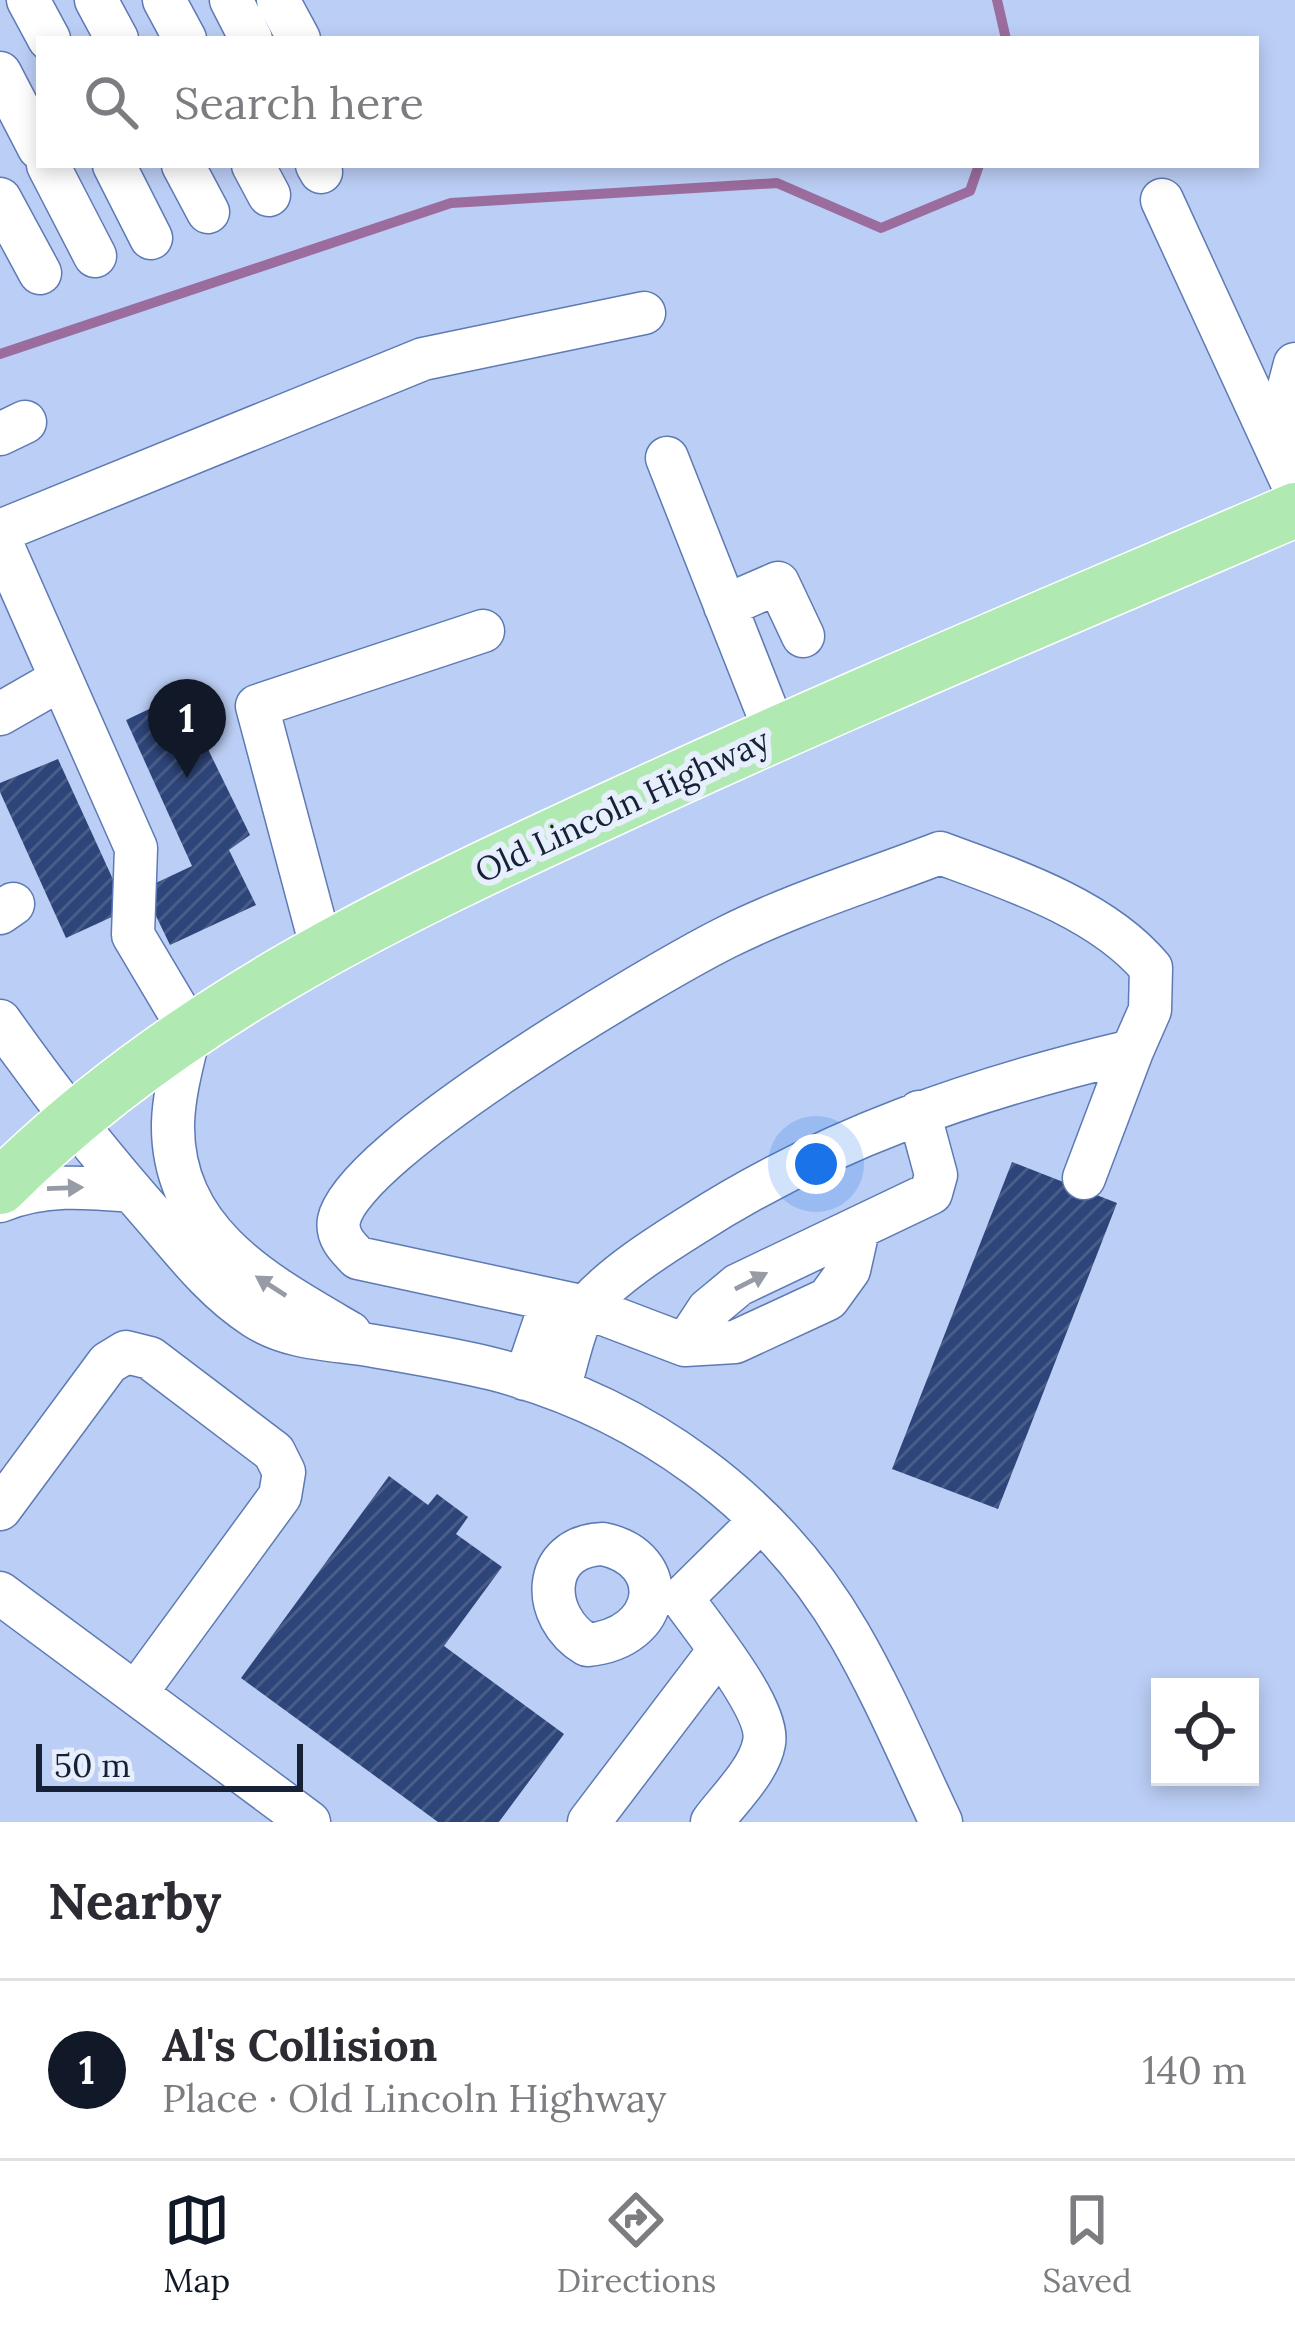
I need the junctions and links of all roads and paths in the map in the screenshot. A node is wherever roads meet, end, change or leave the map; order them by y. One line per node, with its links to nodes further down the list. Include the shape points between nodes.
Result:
1 (28, 0): 6 (lane)
2 (96, 0): 7 (lane)
3 (164, 0): 8 (lane)
4 (231, 0): 9 (lane)
5 (278, 0): 10 (lane)
6 (47, 36)
7 (115, 36)
8 (183, 36)
9 (249, 36)
10 (297, 36)
11 (0, 73): 12 (lane)
12 (36, 142)
13 (50, 168): 20 (lane)
14 (116, 168): 19 (lane)
15 (186, 168): 18 (lane)
16 (0, 199): 21 (lane)
17 (1162, 200): 24 (lane)
18 (208, 212)
19 (151, 238)
20 (95, 256)
21 (40, 273)
22 (644, 313): 28 (lane, via 423,359)
23 (1295, 364): 24 (lane)
24 (1274, 443): 26 (lane)
25 (667, 458): 30 (lane)
26 (1295, 488)
27 (1295, 510): 35 (main road, Old Lincoln Highway)
28 (0, 531)
29 (0, 540): 33 (lane)
30 (725, 606): 32 (lane, via 778,583); 35 (lane)
31 (483, 632): 36 (lane, via 257,706)
32 (803, 635)
33 (61, 679): 34 (lane); 38 (lane, via 136,848 134,935)
34 (0, 714)
35 (776, 734): 36 (main road, Old Lincoln Highway)
36 (322, 950): 38 (main road, Old Lincoln Highway)
37 (0, 1022): 41 (lane)
38 (190, 1030): 41 (main road, Old Lincoln Highway); 47 (lane, one-way to 38, via 249,1271 188,1200 173,1120)
39 (1132, 1051): 40 (lane); 42 (lane); 46 (lane, via 1150,1010 1151,968 1133,947 1033,887 940,853 728,937 530,1052 412,1136 346,1200 337,1224 358,1258)
40 (919, 1112): 46 (lane, via 748,1189); 46 (lane, one-way to 40, via 685,1345 735,1342 828,1299 849,1270 858,1230 931,1193 936,1175)
41 (70, 1120): 43 (main road, Old Lincoln Highway); 44 (lane)
42 (1084, 1178)
43 (0, 1187)
44 (132, 1191): 45 (lane, one-way to 44, via 56,1186); 47 (lane, via 255,1317 286,1333)
45 (0, 1201)
46 (569, 1304): 48 (lane)
47 (372, 1346): 48 (lane)
48 (542, 1384): 50 (lane, via 644,1430)
49 (0, 1509): 53 (lane, via 126,1352 150,1358 274,1452 284,1472 280,1496)
50 (760, 1520): 52 (lane, via 666,1591); 57 (lane, via 849,1633)
51 (0, 1593): 53 (lane)
52 (718, 1652): 55 (lane); 56 (lane, via 761,1717 765,1742)
53 (136, 1694): 54 (lane)
54 (309, 1822)
55 (589, 1822)
56 (712, 1822)
57 (940, 1822)

